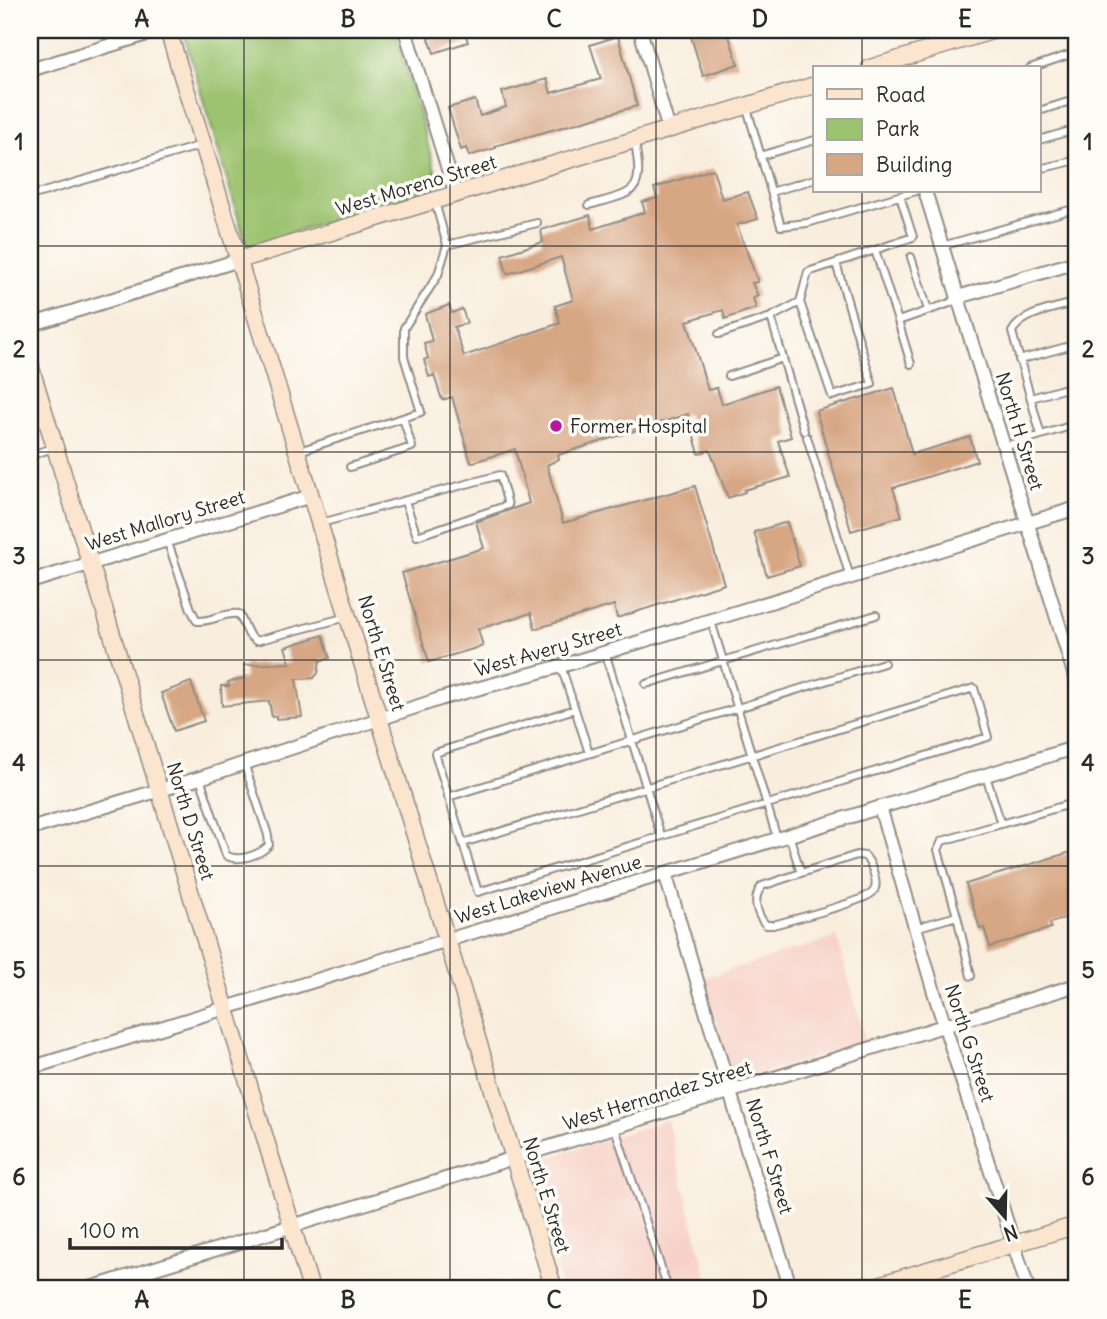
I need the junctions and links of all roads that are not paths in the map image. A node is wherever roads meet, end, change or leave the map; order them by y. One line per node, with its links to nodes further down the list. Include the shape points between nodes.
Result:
1 (160, 30): 9 (street)
2 (168, 30): 19 (street, North E Street)
3 (405, 30): 27 (street)
4 (640, 30): 15 (street)
5 (995, 30): 7 (street)
6 (1077, 52): 8 (lane)
7 (883, 66)
8 (1036, 66)
9 (30, 69)
10 (813, 86): 12 (street, West Moreno Street)
11 (1077, 99): 13 (lane)
12 (746, 106): 15 (street, West Moreno Street); 20 (lane)
13 (1040, 111)
14 (1077, 128): 17 (lane)
15 (669, 130): 16 (street, West Moreno Street)
16 (634, 140): 27 (street, West Moreno Street); 31 (lane, via 639,166 634,190)
17 (1040, 140)
18 (813, 141): 20 (lane)
19 (203, 144): 29 (lane); 38 (street, North E Street)
20 (760, 156): 24 (lane)
21 (1077, 160): 22 (lane)
22 (1040, 169)
23 (813, 180): 24 (lane)
24 (771, 192): 28 (lane, via 781,226 807,223)
25 (912, 192): 28 (lane)
26 (925, 192): 35 (street, North H Street)
27 (456, 195): 30 (street, West Moreno Street)
28 (900, 195): 36 (lane, via 913,237)
29 (30, 196)
30 (435, 201): 34 (lane); 38 (street, West Moreno Street)
31 (589, 205)
32 (1077, 208): 35 (lane)
33 (537, 223): 34 (lane)
34 (447, 245): 57 (lane, via 438,275 404,328 404,357 421,412)
35 (942, 246): 41 (street, North H Street)
36 (875, 250): 40 (lane); 46 (lane)
37 (911, 257): 44 (lane)
38 (239, 260): 47 (street, West Moreno Street); 62 (street, North E Street)
39 (1077, 262): 41 (street)
40 (836, 263): 42 (lane, via 808,272); 42 (lane, via 873,384 832,396)
41 (958, 297): 44 (lane); 60 (street, North H Street)
42 (800, 302): 45 (lane)
43 (1077, 302): 51 (lane, via 1015,326 1012,332)
44 (928, 310): 46 (lane)
45 (771, 317): 48 (lane); 50 (lane)
46 (898, 321): 52 (lane)
47 (30, 325)
48 (719, 334)
49 (1077, 344): 51 (lane)
50 (783, 358): 54 (lane); 72 (lane)
51 (1019, 360): 56 (lane)
52 (911, 364)
53 (30, 365): 61 (street, North D Street)
54 (729, 376)
55 (1077, 385): 56 (lane)
56 (1031, 398): 59 (lane)
57 (403, 418): 62 (lane); 64 (lane, via 412,447)
58 (1077, 424): 59 (lane)
59 (1041, 435): 60 (lane)
60 (1005, 446): 69 (street, North H Street)
61 (55, 447): 63 (lane); 71 (street, North D Street)
62 (297, 451): 65 (street, North E Street)
63 (30, 455)
64 (350, 467)
65 (311, 496): 68 (street, North E Street); 70 (street, West Mallory Street)
66 (405, 501): 66 (lane, via 500,475 508,506 417,536); 68 (lane)
67 (1077, 508): 69 (street, West Avery Street)
68 (320, 523): 75 (street, North E Street)
69 (1029, 523): 72 (street, West Avery Street); 81 (street, North H Street)
70 (167, 540): 71 (street, West Mallory Street); 75 (lane, via 197,621 239,614 256,641)
71 (90, 563): 73 (street, West Mallory Street); 94 (street, North D Street)
72 (851, 579): 76 (street, West Avery Street)
73 (30, 582)
74 (876, 615): 78 (lane)
75 (348, 616): 85 (street, North E Street)
76 (711, 621): 77 (street, West Avery Street); 78 (lane)
77 (605, 652): 80 (street, West Avery Street); 86 (lane)
78 (723, 660): 82 (lane); 83 (lane)
79 (884, 663): 83 (lane)
80 (561, 666): 84 (lane); 85 (street, West Avery Street)
81 (1077, 683)
82 (646, 684)
83 (738, 708): 86 (lane); 89 (lane)
84 (575, 709): 88 (lane); 95 (lane, via 435,753)
85 (380, 719): 90 (street, West Avery Street); 108 (street, North E Street)
86 (632, 740): 88 (lane); 93 (lane)
87 (1077, 747): 91 (street, West Lakeview Avenue)
88 (589, 754): 95 (lane)
89 (752, 755): 93 (lane); 97 (lane); 97 (lane, via 974,688 988,737)
90 (244, 764): 92 (street, West Avery Street); 92 (lane, via 268,835 269,845 261,852 238,859 226,855)
91 (986, 775): 98 (street, West Lakeview Avenue); 99 (lane)
92 (200, 778): 94 (street, West Avery Street)
93 (646, 787): 101 (lane); 103 (lane)
94 (159, 790): 100 (street, West Avery Street); 111 (street, North D Street)
95 (448, 797): 103 (lane)
96 (1077, 802): 99 (lane)
97 (767, 804): 101 (lane); 102 (lane)
98 (880, 807): 102 (street, West Lakeview Avenue); 107 (street, North G Street)
99 (1001, 824): 106 (lane, via 942,841 938,850)
100 (30, 829)
101 (661, 836): 103 (lane, via 478,892)
102 (783, 836): 104 (street, West Lakeview Avenue); 105 (lane)
103 (463, 843)
104 (665, 873): 108 (street, West Lakeview Avenue); 114 (street, North F Street)
105 (801, 873): 105 (lane, via 759,889 755,903 766,925 855,901 875,889 865,856)
106 (957, 916): 107 (lane); 109 (lane)
107 (915, 928): 112 (street, North G Street)
108 (447, 940): 111 (street, West Lakeview Avenue); 116 (street, North E Street)
109 (971, 976)
110 (1077, 985): 112 (street, West Hernandez Street)
111 (226, 1008): 113 (street, West Lakeview Avenue); 118 (street, North D Street)
112 (945, 1026): 114 (street, West Hernandez Street); 119 (street, North G Street)
113 (30, 1068)
114 (730, 1092): 115 (street, West Hernandez Street); 124 (street, North F Street)
115 (615, 1128): 116 (street, West Hernandez Street); 123 (lane)
116 (514, 1159): 118 (street, West Hernandez Street); 122 (street, North E Street)
117 (1077, 1225): 119 (street)
118 (292, 1227): 120 (street, West Hernandez Street); 121 (street, North D Street)
119 (1013, 1244): 125 (street); 126 (street, North G Street)
120 (88, 1289)
121 (311, 1289)
122 (554, 1289)
123 (668, 1289)
124 (791, 1289)
125 (866, 1289)
126 (1028, 1289)

